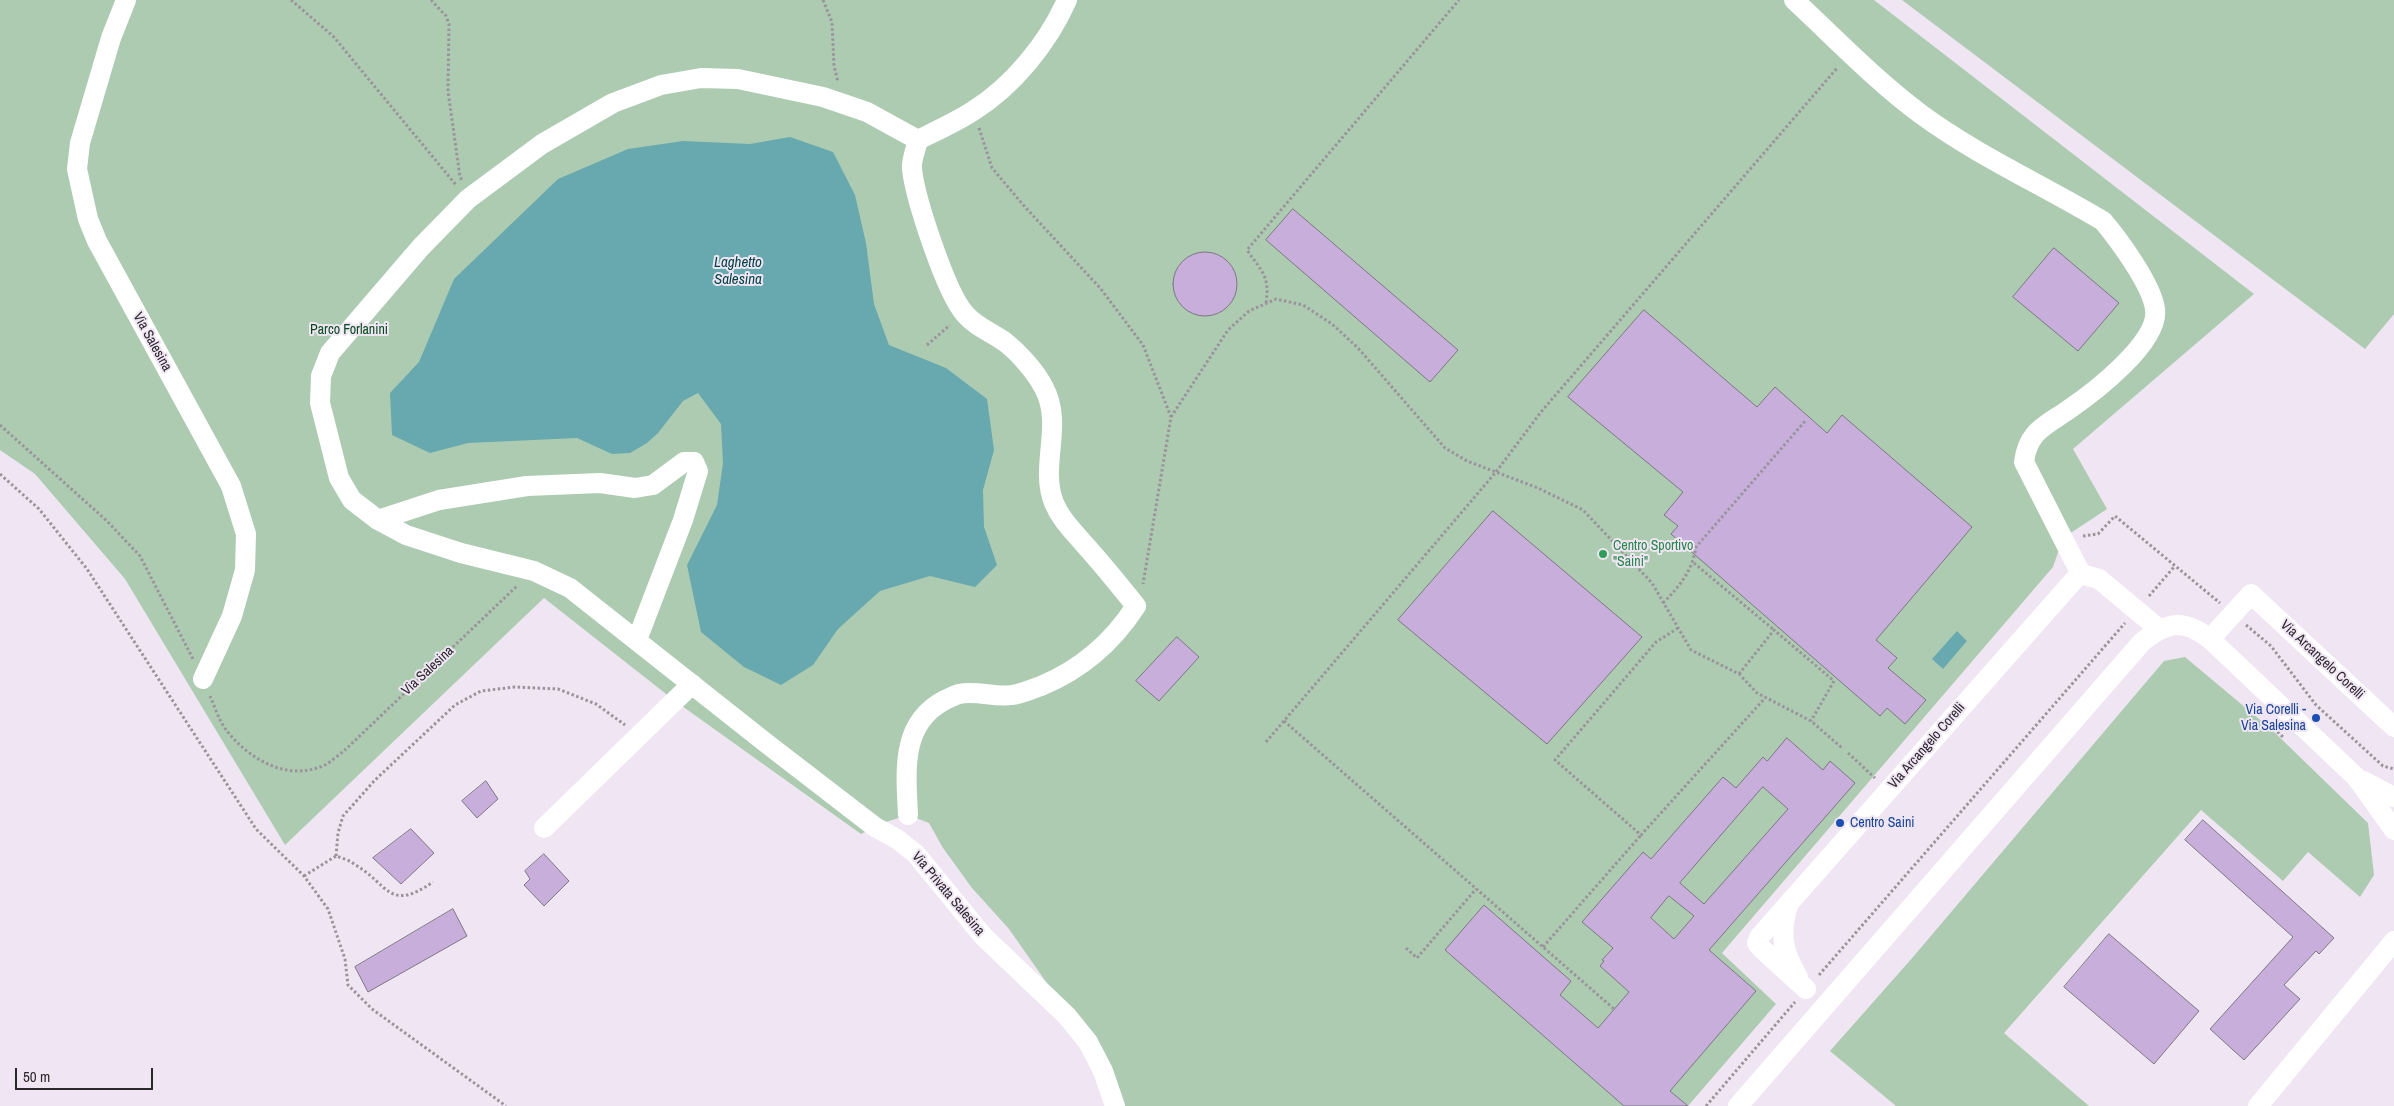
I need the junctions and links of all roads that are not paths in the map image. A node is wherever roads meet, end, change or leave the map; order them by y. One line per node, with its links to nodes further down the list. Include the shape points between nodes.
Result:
1 (126, 0): 10 (street, Via Salesina, via 111,38 80,143 77,170 88,219 97,241 231,486 246,534 244,570 232,616)
2 (1067, 0): 4 (street, via 1058,20 1033,56 1003,87 974,111)
3 (1794, 0): 6 (street, via 1887,87 1923,116 2103,221 2119,240 2152,295 2156,311 2153,328 2140,346 2113,374 2036,432 2026,445 2024,462)
4 (918, 140): 5 (street, via 867,112 824,97 738,79 701,78 661,85 613,103 542,144 471,197 421,247 330,353 321,376 320,403 339,478 352,500); 15 (street, via 912,167 917,199 954,298 964,314 1020,357 1044,387 1051,406 1053,430 1049,481 1054,502 1064,522 1136,606 1124,625 1086,663 1066,676 1012,696 958,694 924,715 912,732 906,770)
5 (378, 520): 9 (street, via 433,545 534,571 570,588); 9 (street, via 439,500 527,486 600,483 636,488 653,485 684,462 694,462 698,470 683,520)
6 (2081, 574): 7 (street, via 2099,579); 19 (street, Via Arcangelo Corelli, via 1789,904 1782,923 1784,948 1806,990)
7 (2159, 629): 8 (street, via 2177,624 2188,626); 19 (street, via 2142,642)
8 (2210, 639): 12 (street, Via Arcangelo Corelli, via 2251,594); 13 (street)
9 (637, 640): 11 (street, Via Privata Salesina)
10 (203, 679)
11 (692, 684): 15 (street, Via Privata Salesina, via 876,826); 16 (street)
12 (2394, 727)
13 (2356, 777): 14 (street); 17 (street)
14 (2394, 797)
15 (905, 827): 20 (street, Via Privata Salesina, via 916,854 983,936 1067,1016 1088,1042 1103,1071)
16 (544, 828)
17 (2394, 830)
18 (2394, 941): 22 (street)
19 (1825, 1006): 21 (street)
20 (1115, 1106)
21 (1738, 1106)
22 (2258, 1106)

